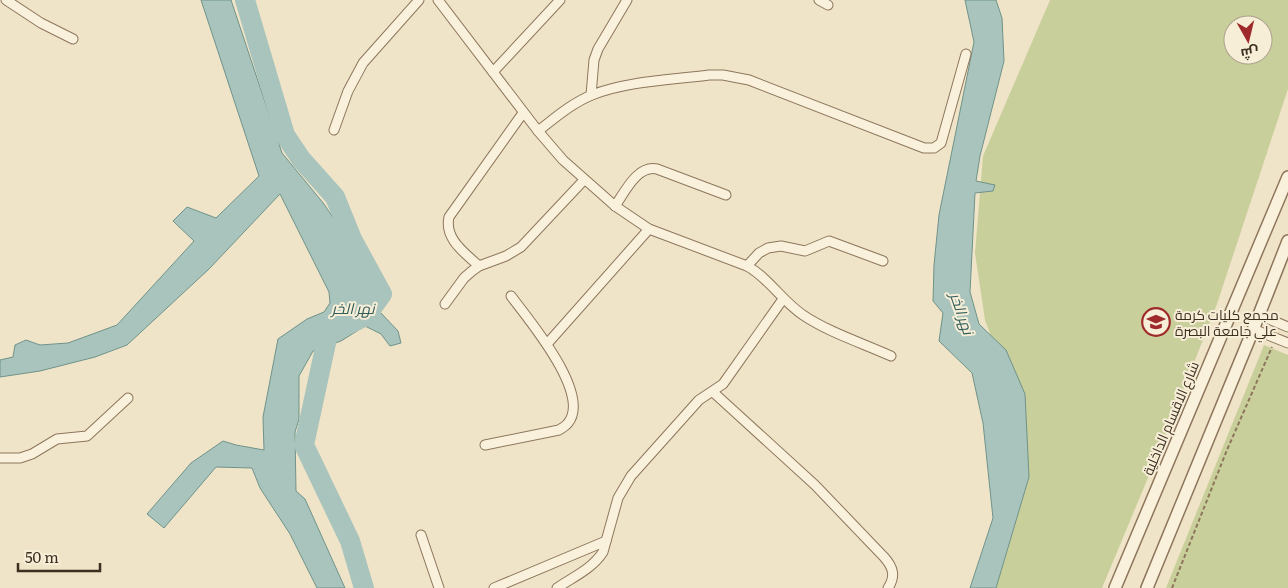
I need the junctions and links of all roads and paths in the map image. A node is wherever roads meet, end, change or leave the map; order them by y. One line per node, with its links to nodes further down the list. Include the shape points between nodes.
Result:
1 (6, 0): 8 (street)
2 (419, 0): 13 (street, via 363,63 348,91)
3 (560, 0): 10 (street)
4 (627, 0): 11 (street, via 598,49)
5 (819, 0): 7 (street)
6 (443, 2): 10 (street)
7 (828, 5)
8 (73, 39)
9 (966, 54): 11 (street, via 941,142 934,148 924,148 749,80 723,75 632,85)
10 (493, 72): 12 (street)
11 (591, 95): 14 (street)
12 (524, 113): 14 (street); 22 (street, via 449,218 448,233)
13 (334, 130)
14 (538, 132): 16 (street)
15 (1288, 177): 44 (street, شارع الاقسام الداخلية)
16 (584, 180): 18 (street); 22 (street, via 521,248)
17 (726, 195): 18 (street, via 648,168 638,174)
18 (614, 206): 19 (street)
19 (649, 229): 23 (street); 32 (street)
20 (1288, 241): 27 (street)
21 (883, 261): 23 (street, via 829,241 806,251 781,246 768,248)
22 (479, 266): 26 (street, via 464,278)
23 (747, 266): 25 (street, via 761,275)
24 (511, 296): 32 (street)
25 (783, 299): 33 (street, via 815,322); 34 (street, via 728,378)
26 (445, 304)
27 (1259, 315): 28 (street); 29 (street)
28 (1288, 327)
29 (1254, 329): 30 (street); 45 (street)
30 (1276, 338): 31 (street); 46 (path)
31 (1288, 343)
32 (547, 344): 36 (street, via 570,387 573,412 569,423 546,434)
33 (891, 356)
34 (713, 392): 39 (street, via 699,400 631,476 618,498); 43 (street, via 815,485 890,564 893,573)
35 (128, 398): 37 (street, via 87,436 57,439 20,458)
36 (485, 445)
37 (0, 458)
38 (421, 535): 40 (street)
39 (606, 540): 41 (street); 42 (street, via 598,559)
40 (439, 588)
41 (494, 588)
42 (557, 588)
43 (888, 588)
44 (1114, 588)
45 (1147, 588)
46 (1172, 588)

